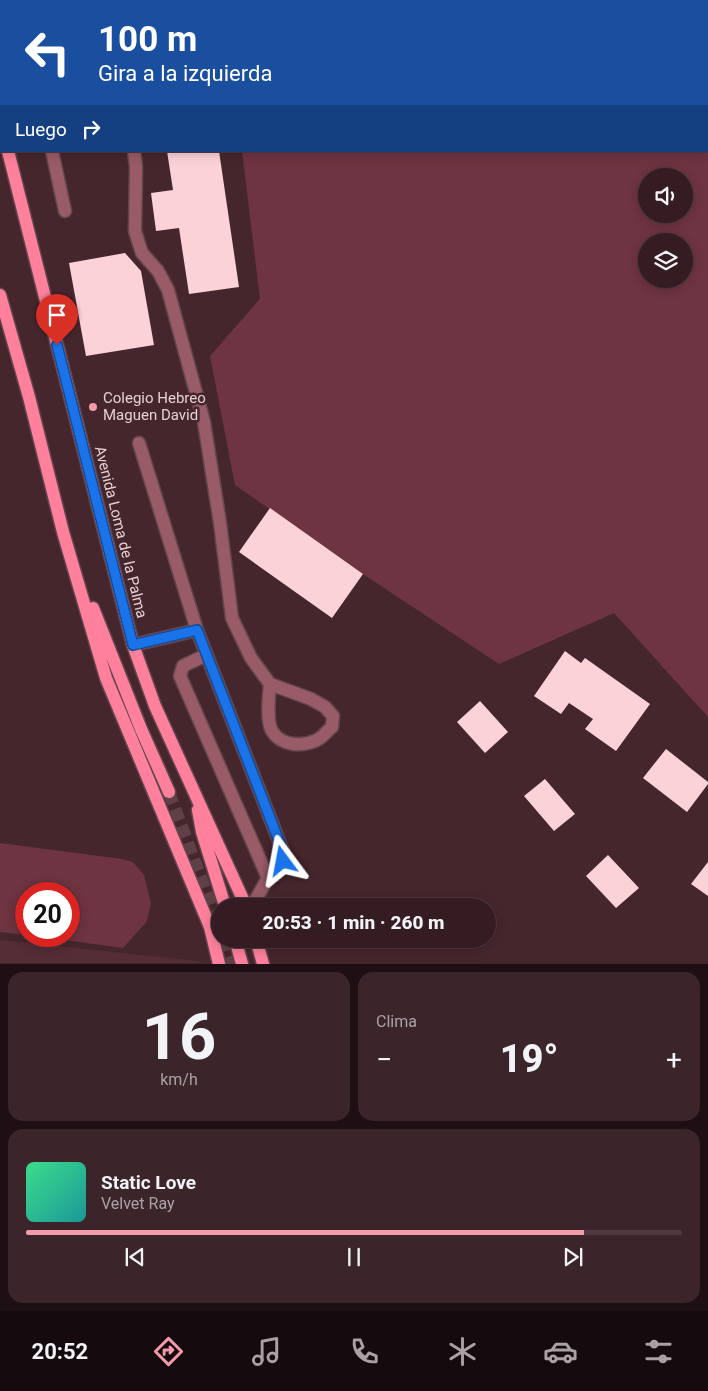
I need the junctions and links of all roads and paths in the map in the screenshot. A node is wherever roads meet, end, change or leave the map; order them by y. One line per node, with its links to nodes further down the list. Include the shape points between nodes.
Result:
1 (8, 152): 9 (main road, Avenida Loma de la Palma)
2 (52, 152): 4 (street)
3 (134, 152): 11 (street, via 135,231 142,252 168,290 204,422 232,618 251,658)
4 (65, 211)
5 (0, 294): 7 (main road)
6 (139, 443): 8 (street)
7 (63, 532): 12 (main road); 20 (main road, via 106,678 210,927)
8 (197, 630): 9 (street); 10 (street)
9 (133, 645): 13 (main road, Avenida Loma de la Palma, via 155,706)
10 (206, 655): 14 (street, via 284,854 283,861); 14 (street, via 183,666 180,676)
11 (270, 684): 11 (street, via 268,712 271,730 280,740 298,745 318,740 332,728 333,716 325,707)
12 (169, 792)
13 (195, 793): 15 (main road, via 202,832); 16 (main road, Avenida Loma de la Palma)
14 (268, 878): 17 (street)
15 (223, 898)
16 (242, 898)
17 (257, 898)
18 (238, 948): 21 (main road)
19 (259, 948): 22 (main road)
20 (219, 964)
21 (242, 964)
22 (263, 964)

